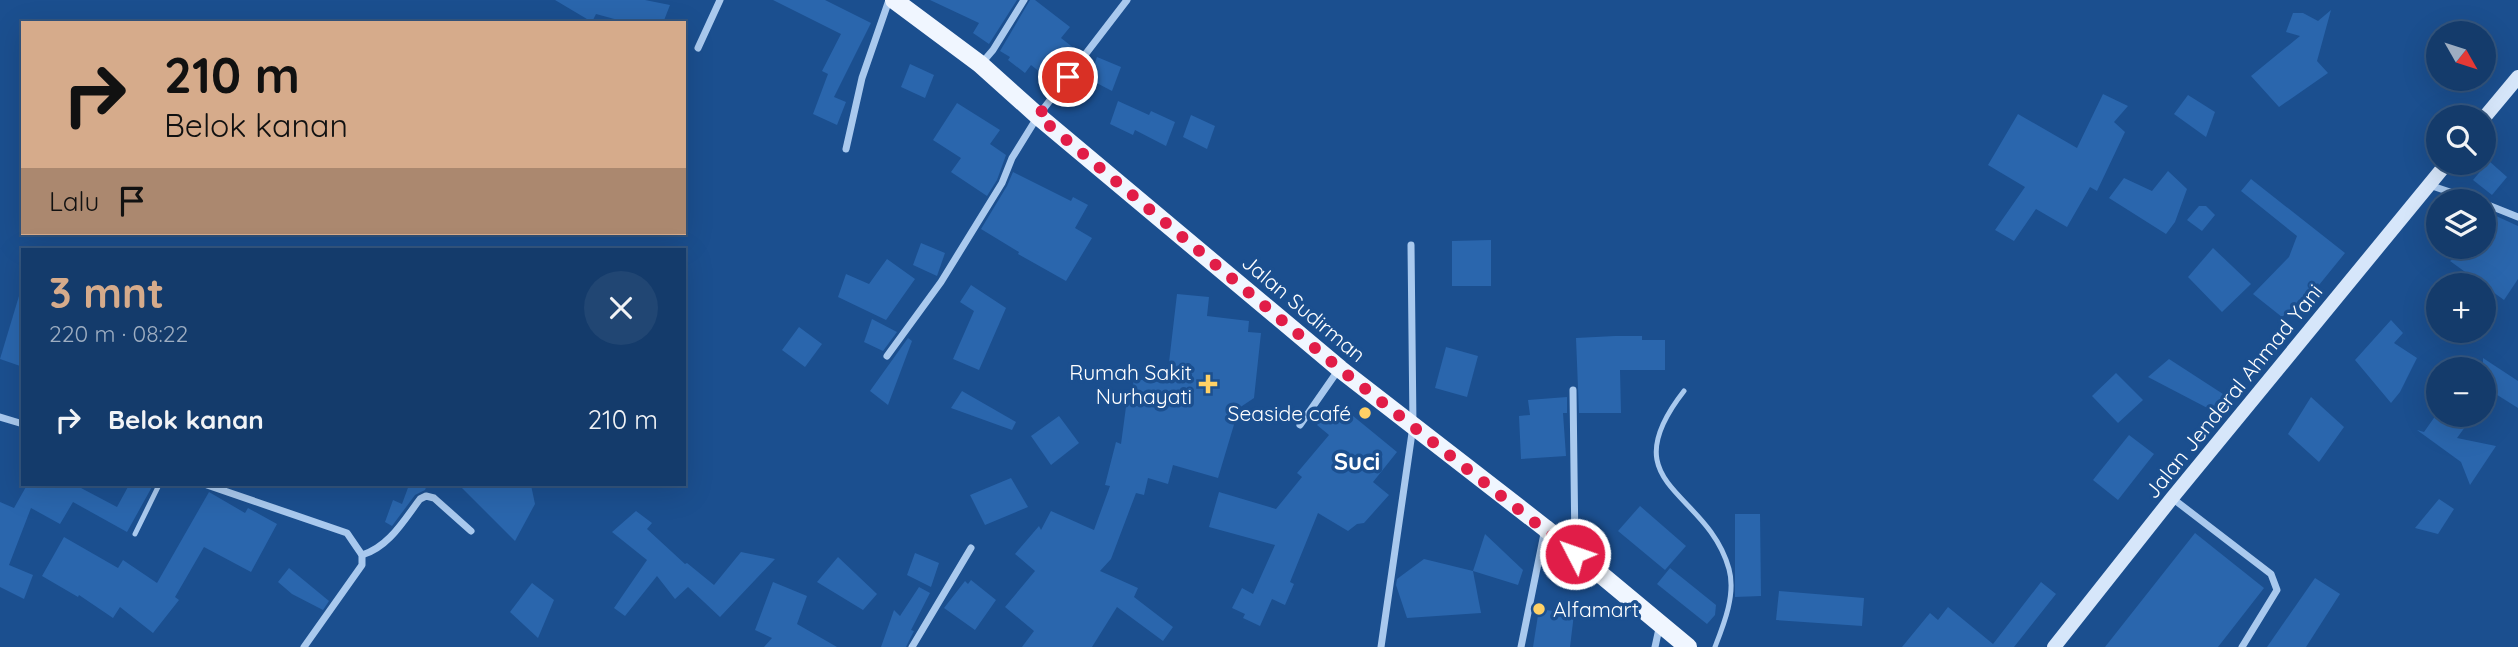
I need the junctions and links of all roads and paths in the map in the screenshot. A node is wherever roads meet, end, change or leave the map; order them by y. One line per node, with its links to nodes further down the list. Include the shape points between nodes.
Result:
1 (720, 0): 5 (street)
2 (891, 0): 6 (main road, Jalan Sudirman); 10 (street, via 862,78)
3 (1024, 0): 6 (street)
4 (1127, 0): 9 (street)
5 (698, 48)
6 (980, 64): 9 (main road, Jalan Sudirman)
7 (2518, 77): 8 (main road)
8 (2495, 105)
9 (1038, 116): 17 (street, via 941,282); 18 (main road, Jalan Sudirman)
10 (846, 149)
11 (2437, 175): 12 (main road, Jalan Jenderal Ahmad Yani)
12 (2429, 185): 13 (street); 27 (main road, Jalan Jenderal Ahmad Yani)
13 (2441, 189)
14 (2496, 209): 15 (street)
15 (2518, 217)
16 (1411, 245): 24 (street)
17 (887, 356)
18 (1340, 369): 23 (street); 24 (main road, Jalan Sudirman)
19 (1573, 390): 32 (street)
20 (1684, 391): 41 (lane, via 1661,427 1656,456 1660,474 1696,513 1730,572 1728,614)
21 (0, 417): 22 (street)
22 (21, 423)
23 (1300, 425)
24 (1413, 426): 28 (main road, Jalan Sudirman); 37 (street)
25 (159, 486): 30 (lane)
26 (210, 486): 33 (street, via 347,533)
27 (2172, 498): 42 (main road, Jalan Jenderal Ahmad Yani); 43 (street, via 2271,574 2277,590)
28 (1545, 528): 32 (main road, Jalan Sudirman); 38 (street)
29 (471, 531): 33 (street, via 426,496 377,551)
30 (135, 534)
31 (971, 548): 36 (street)
32 (1575, 554): 34 (main road, Jalan Sudirman)
33 (362, 555): 35 (street, via 362,565)
34 (1660, 624): 39 (street); 40 (main road, Jalan Sudirman)
35 (304, 647)
36 (912, 647)
37 (1381, 647)
38 (1521, 647)
39 (1655, 647)
40 (1688, 647)
41 (1715, 647)
42 (2054, 647)
43 (2242, 647)

